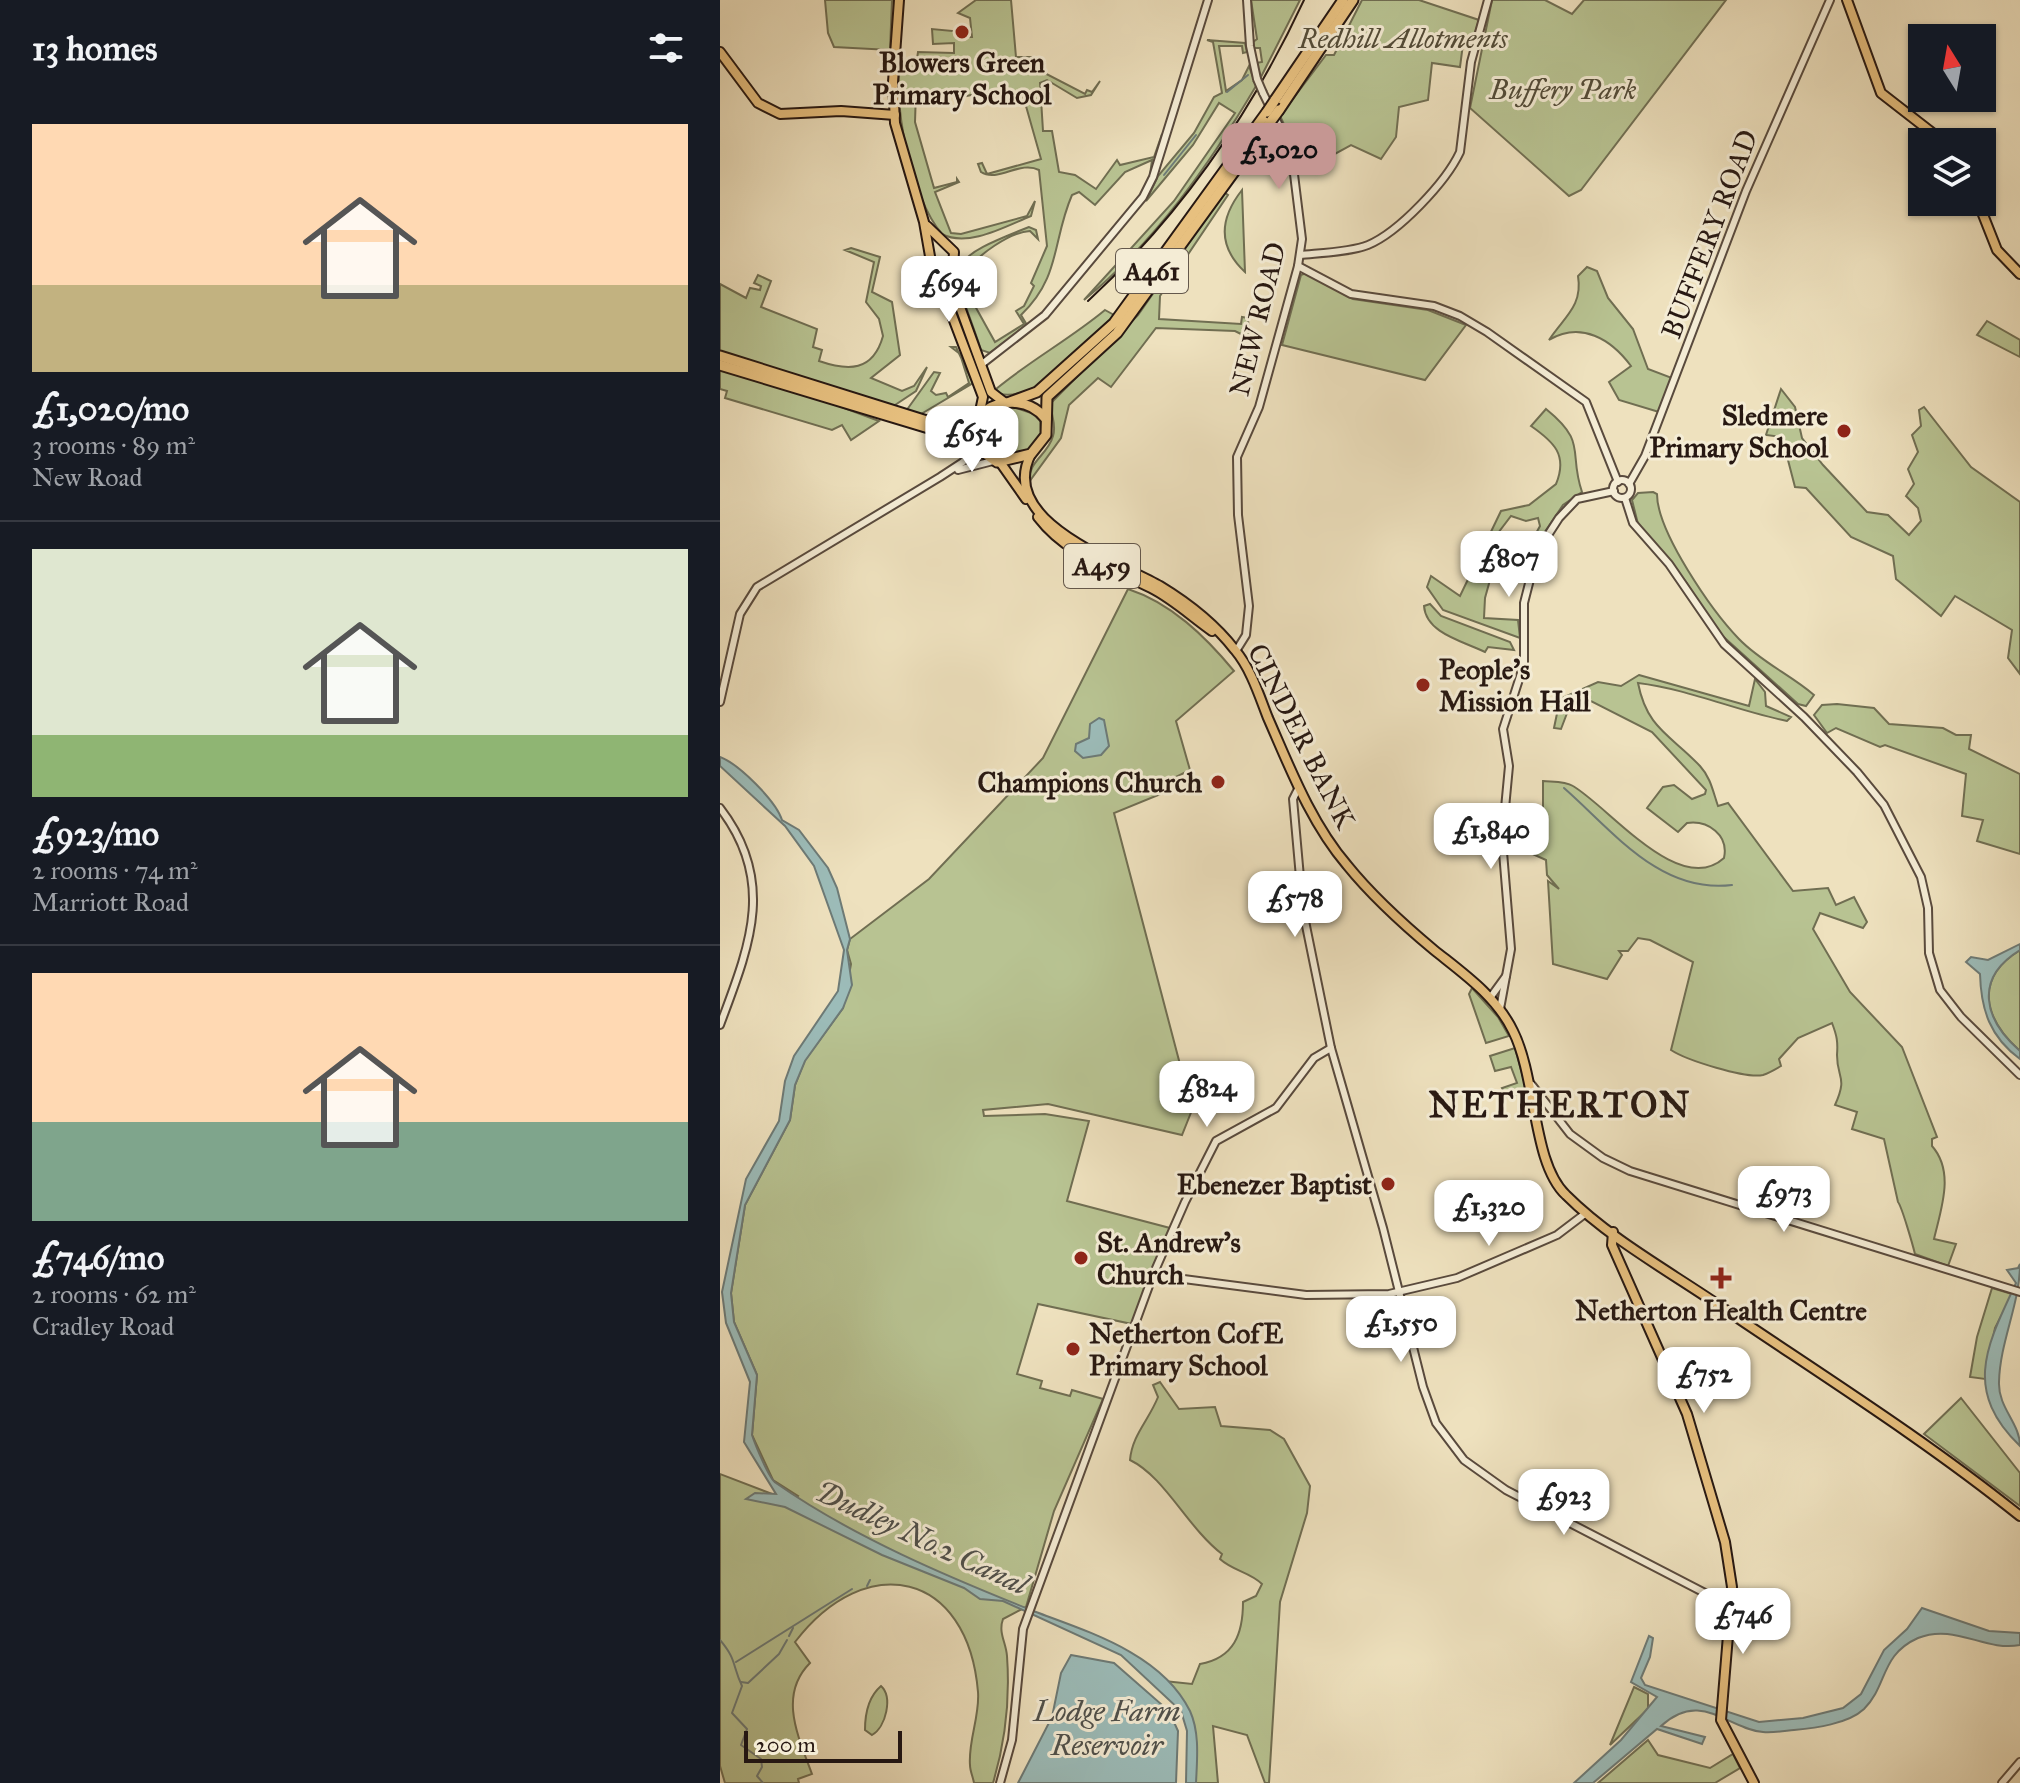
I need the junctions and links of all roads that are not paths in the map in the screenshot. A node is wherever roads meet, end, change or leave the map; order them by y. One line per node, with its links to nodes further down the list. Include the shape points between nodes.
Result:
1 (899, 0): 12 (main road)
2 (1208, 0): 26 (street, via 1143,197 1045,315)
3 (1247, 0): 20 (street, NEW ROAD, bridge, via 1257,79 1292,157)
4 (1343, 0): 10 (highway, A461)
5 (1353, 0): 10 (highway, A461)
6 (1488, 0): 20 (street, via 1471,62 1454,164 1404,220 1368,245)
7 (1830, 0): 38 (street, BUFFERY ROAD, via 1746,191 1645,456)
8 (1847, 0): 14 (main road, via 1881,93)
9 (720, 52): 11 (main road, via 758,103 772,111)
10 (1277, 105): 13 (highway, A461, bridge)
11 (869, 113): 12 (main road); 15 (main road, via 893,130)
12 (895, 115): 15 (main road)
13 (1269, 117): 30 (highway, A461, via 1114,323 1048,384); 32 (highway, A461, via 1117,333 1047,397)
14 (1926, 128)
15 (903, 157): 17 (main road)
16 (1984, 216): 24 (main road, via 1997,250)
17 (924, 222): 18 (main road); 19 (main road)
18 (944, 245): 19 (main road); 21 (main road, via 954,252)
19 (931, 252): 23 (main road, via 931,262)
20 (1300, 255): 22 (street, NEW ROAD)
21 (952, 266): 23 (main road); 26 (main road, via 955,298)
22 (1298, 266): 37 (street, via 1351,294 1434,306 1487,332 1586,402); 42 (street, NEW ROAD, via 1259,407 1237,457 1249,606 1246,635)
23 (940, 270): 28 (main road, via 947,302)
24 (2020, 274)
25 (720, 356): 31 (highway, A461, via 927,421 959,426)
26 (982, 364): 28 (main road)
27 (720, 365): 33 (highway, via 960,437)
28 (982, 377): 29 (main road)
29 (987, 394): 30 (main road); 31 (main road)
30 (1007, 402): 31 (highway, A461); 32 (highway, via 1033,408)
31 (978, 418): 33 (highway)
32 (1046, 419): 34 (highway, A461, via 1044,440)
33 (973, 446): 35 (highway); 36 (street, via 963,462)
34 (1031, 454): 35 (highway); 41 (main road, CINDER BANK / A459, via 1024,480 1043,515 1082,549)
35 (997, 461): 36 (street, via 977,462); 41 (main road, CINDER BANK / A459, via 1062,543)
36 (940, 477): 43 (street, via 757,587 740,614)
37 (1618, 482): 38 (street); 39 (street)
38 (1629, 484): 40 (street)
39 (1614, 491): 40 (street); 48 (street, via 1577,499 1559,518 1537,552 1524,603 1524,664 1503,737 1509,766 1502,840 1511,934)
40 (1625, 498): 55 (street, via 1633,523 1679,577 1724,644 1815,728 1884,805 1921,877 1929,953 1940,990)
41 (1132, 576): 42 (main road, CINDER BANK / A459, via 1191,608)
42 (1236, 651): 44 (main road, CINDER BANK / A459)
43 (720, 702)
44 (1299, 787): 46 (main road, CINDER BANK / A459); 47 (street, via 1293,799)
45 (720, 808): 53 (street, via 744,849 753,875 754,903 750,940)
46 (1310, 808): 47 (street); 49 (main road, CINDER BANK / A459, via 1348,867)
47 (1296, 826): 54 (street, via 1303,911)
48 (1508, 973): 50 (street); 52 (street)
49 (1475, 983): 50 (street); 51 (main road, CINDER BANK / A459)
50 (1498, 988): 51 (street)
51 (1490, 998): 52 (main road, CINDER BANK / A459)
52 (1502, 1013): 56 (main road, A459, via 1521,1048)
53 (720, 1025)
54 (1331, 1048): 61 (street, via 1314,1058 1276,1108 1216,1141); 63 (street)
55 (2020, 1075)
56 (1532, 1085): 57 (main road, A459); 58 (street)
57 (1536, 1106): 58 (street); 59 (main road, A459, via 1549,1173)
58 (1548, 1108): 62 (street, via 1586,1147 1638,1174)
59 (1586, 1213): 60 (main road, A459); 63 (street, via 1555,1236 1457,1278)
60 (1613, 1232): 64 (main road, A459, via 1946,1458); 65 (main road, via 1612,1245 1693,1432 1732,1571)
61 (1153, 1275): 63 (street, via 1306,1295); 67 (street, via 1022,1631 1012,1740)
62 (2020, 1292)
63 (1398, 1293): 65 (street, via 1429,1409 1464,1460 1522,1499)
64 (2020, 1516)
65 (1730, 1606): 68 (main road, via 1721,1718)
66 (2020, 1762): 69 (street)
67 (1000, 1783)
68 (1754, 1783)
69 (2002, 1783)

